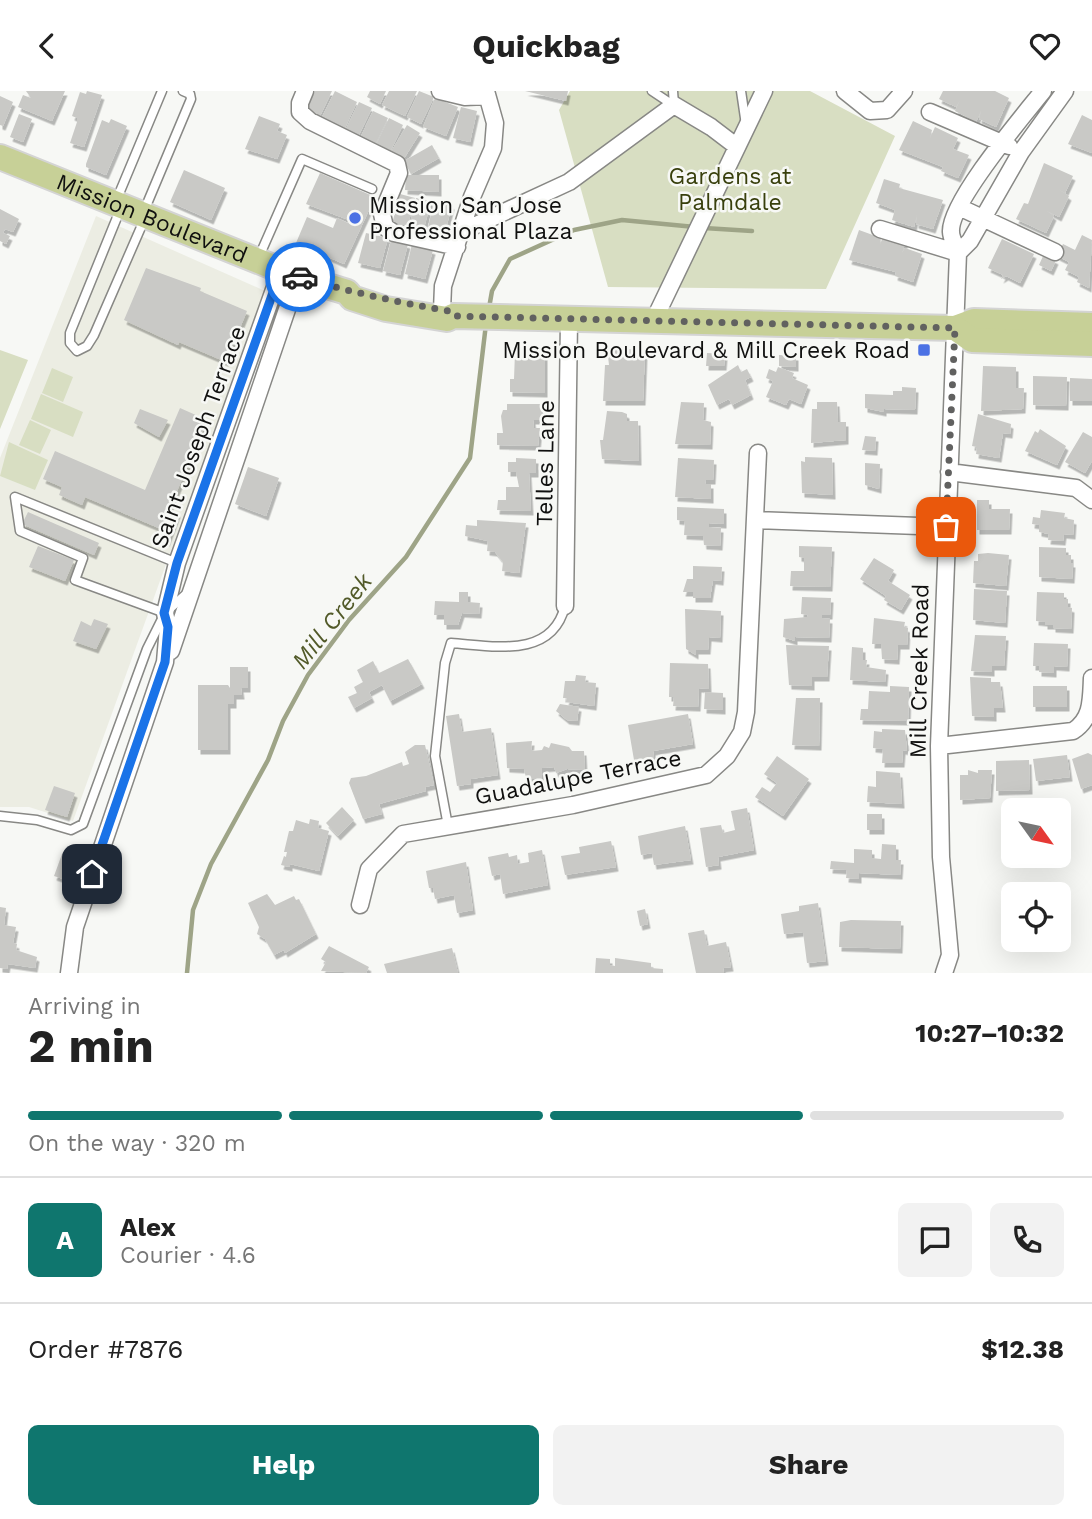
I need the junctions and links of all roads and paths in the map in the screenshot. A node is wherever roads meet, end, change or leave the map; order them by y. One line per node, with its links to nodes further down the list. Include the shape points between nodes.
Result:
1 (162, 91): 22 (lane)
2 (183, 91): 22 (lane, via 191,99)
3 (305, 91): 25 (street, via 300,112 310,121 397,164 399,173 382,214 385,227 394,233)
4 (440, 91): 12 (street, via 465,97)
5 (652, 91): 13 (lane)
6 (741, 91): 15 (lane)
7 (764, 91): 15 (street)
8 (845, 91): 9 (street, via 870,111 887,110)
9 (904, 91)
10 (1043, 91): 16 (street)
11 (1065, 91): 18 (street)
12 (486, 93): 25 (street, via 495,123 494,148)
13 (673, 98): 17 (street); 25 (street, via 569,182)
14 (930, 112): 16 (street)
15 (746, 125): 17 (street)
16 (1001, 143): 18 (street); 21 (street)
17 (736, 146): 32 (street)
18 (1021, 152): 23 (street)
19 (0, 157): 22 (main road, Mission Boulevard)
20 (372, 189): 28 (lane, via 302,159)
21 (959, 207): 23 (street); 27 (street, Mill Creek Road, via 950,231)
22 (132, 209): 22 (lane, via 70,333 69,343 78,351 94,335); 28 (main road, Mission Boulevard)
23 (982, 217): 26 (street); 27 (street)
24 (880, 229): 27 (street)
25 (459, 240): 30 (street, via 443,286)
26 (1055, 252)
27 (958, 253): 34 (street, Mill Creek Road)
28 (258, 260): 29 (main road, Mission Boulevard)
29 (289, 273): 30 (main road, Mission Boulevard, via 386,309 447,319); 36 (street, Saint Joseph Terrace); 37 (street, Saint Joseph Terrace)
30 (454, 314): 31 (main road, Mission Boulevard)
31 (569, 320): 32 (main road, Mission Boulevard); 45 (street, Telles Lane)
32 (653, 322): 34 (main road, Mission Boulevard)
33 (1092, 325): 34 (main road, Mission Boulevard, via 974,321)
34 (955, 328): 35 (main road, Mission Boulevard, via 972,340); 39 (street, Mill Creek Road)
35 (1092, 344)
36 (237, 395): 37 (lane); 43 (street, Saint Joseph Terrace)
37 (257, 404): 44 (street, Saint Joseph Terrace)
38 (758, 453): 41 (street, Guadalupe Terrace)
39 (949, 472): 40 (street, via 1076,488); 42 (street, Mill Creek Road)
40 (1092, 500)
41 (755, 520): 42 (street); 51 (street, Guadalupe Terrace, via 746,712 742,732 727,756 706,775 573,805)
42 (946, 527): 49 (street, Mill Creek Road)
43 (177, 563): 46 (street, Saint Joseph Terrace); 46 (lane, via 15,497 20,531 83,558 75,580)
44 (197, 580): 46 (lane); 47 (street, Saint Joseph Terrace)
45 (565, 606): 51 (lane, via 561,625 545,637 517,647 451,643 435,756)
46 (164, 613): 47 (street, Saint Joseph Terrace, via 168,627); 50 (lane, via 139,667 83,824 71,830)
47 (165, 662): 53 (street, Saint Joseph Terrace, via 75,926)
48 (1092, 678): 49 (street, via 1091,710 1084,725 1073,731)
49 (939, 746): 54 (street, Mill Creek Road, via 941,856 950,955)
50 (0, 816)
51 (448, 826): 52 (street, Guadalupe Terrace, via 402,834 369,869)
52 (360, 905)
53 (68, 970)
54 (944, 973)

